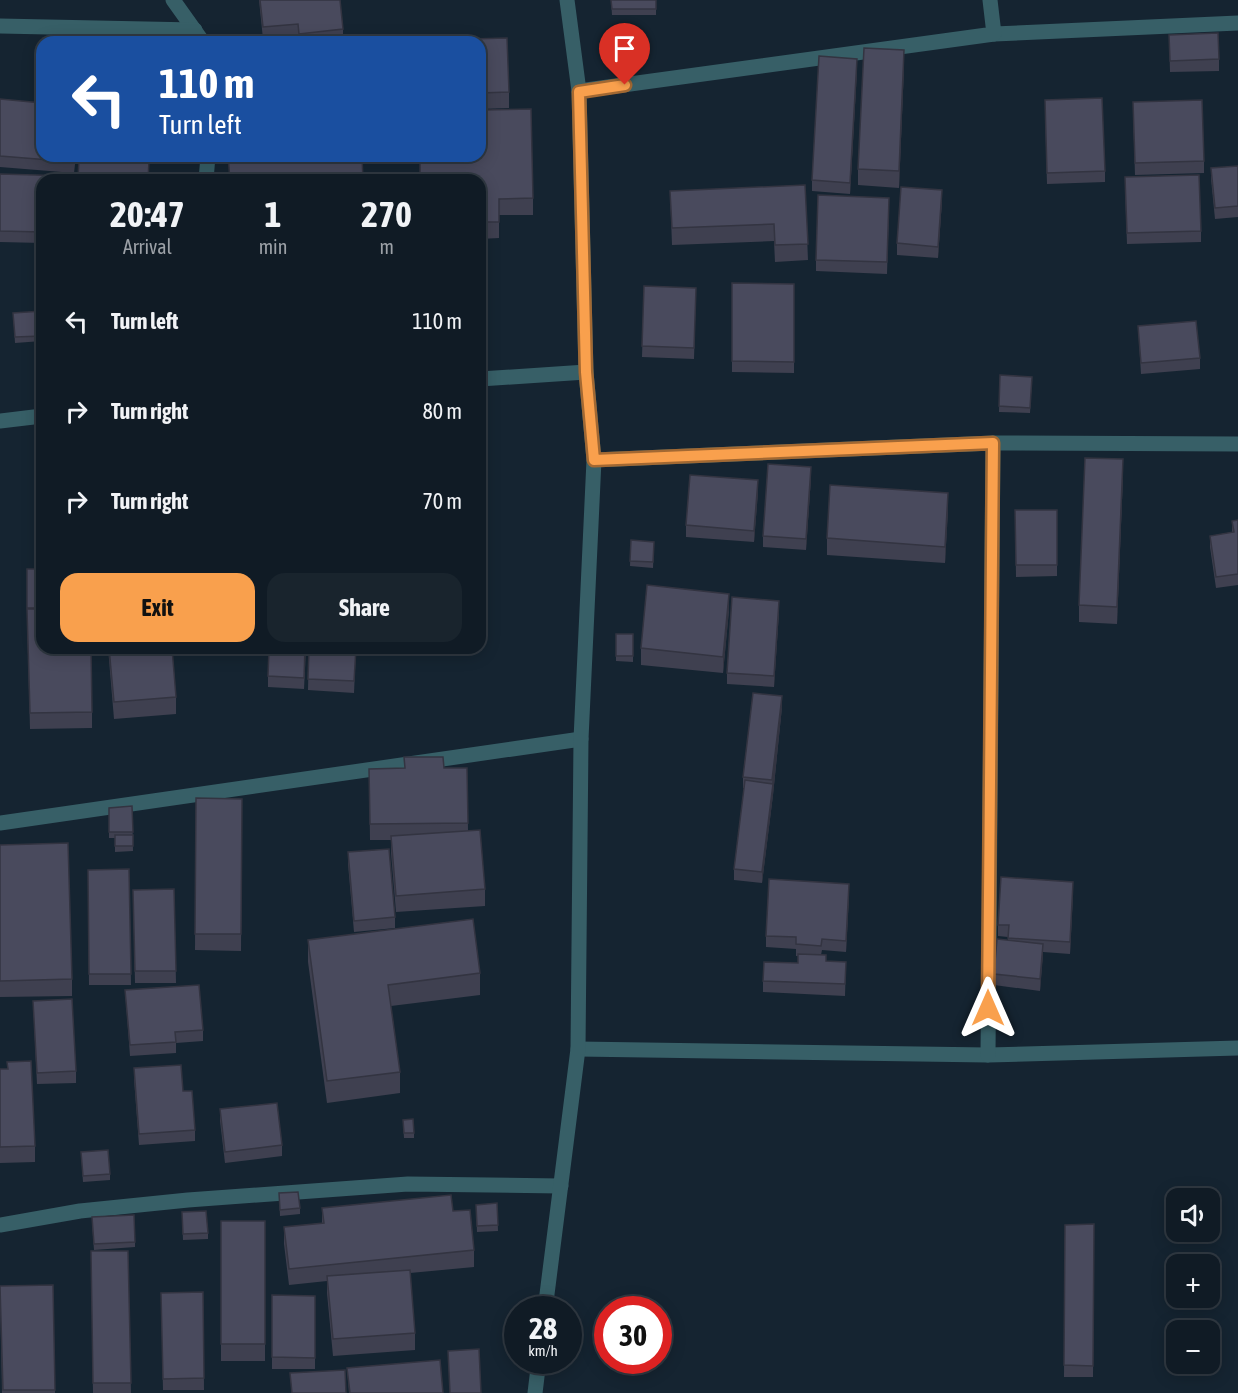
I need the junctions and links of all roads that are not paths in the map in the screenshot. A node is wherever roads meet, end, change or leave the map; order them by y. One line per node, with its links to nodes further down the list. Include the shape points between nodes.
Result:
1 (173, 0): 7 (street)
2 (567, 0): 8 (street)
3 (990, 0): 6 (street)
4 (1238, 23): 6 (street)
5 (0, 26): 7 (street)
6 (994, 34): 8 (street)
7 (199, 36)
8 (579, 92): 9 (street)
9 (586, 372): 10 (street); 15 (street)
10 (486, 379)
11 (36, 417): 12 (street)
12 (0, 421)
13 (993, 443): 14 (street); 15 (street); 20 (street)
14 (1238, 444)
15 (594, 460): 16 (street)
16 (581, 739): 17 (street); 19 (street)
17 (0, 823)
18 (1238, 1048): 20 (street)
19 (578, 1049): 20 (street); 21 (street)
20 (988, 1055)
21 (561, 1186): 22 (street, via 408,1184 80,1210); 23 (street)
22 (0, 1225)
23 (547, 1296)
24 (537, 1374): 25 (street)
25 (535, 1393)

